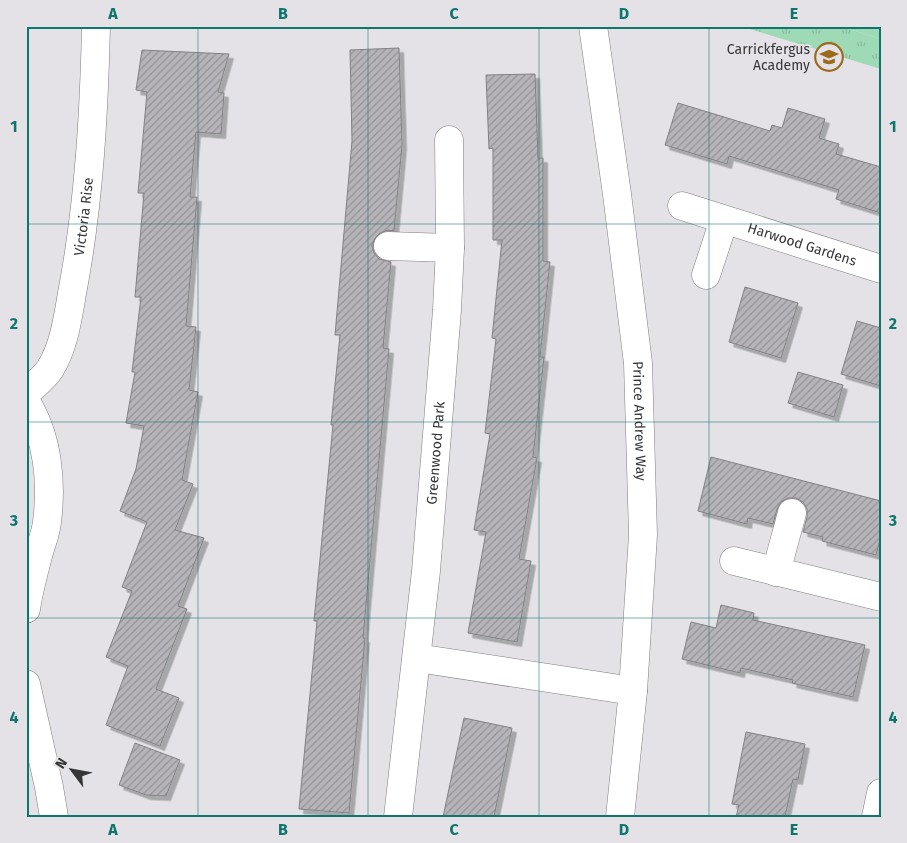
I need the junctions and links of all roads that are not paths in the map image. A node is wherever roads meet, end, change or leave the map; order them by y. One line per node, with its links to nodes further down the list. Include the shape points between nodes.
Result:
1 (96, 26): 10 (street, Victoria Rise, via 87,194 67,324 50,369)
2 (593, 26): 18 (street, Prince Andrew Way, via 638,363 643,535)
3 (449, 140): 7 (street, Greenwood Park)
4 (682, 206): 5 (street, Harwood Gardens)
5 (724, 220): 8 (street, Harwood Gardens); 9 (street)
6 (388, 246): 7 (street)
7 (450, 248): 17 (street, Greenwood Park, via 447,320)
8 (881, 269)
9 (706, 275)
10 (26, 394)
11 (26, 402): 16 (street, via 43,440 49,493 47,523)
12 (792, 513): 14 (street)
13 (734, 561): 14 (street)
14 (776, 572): 15 (street)
15 (881, 598)
16 (26, 609)
17 (416, 658): 18 (street); 22 (street, Greenwood Park)
18 (633, 691): 23 (street, Prince Andrew Way)
19 (27, 697): 21 (street)
20 (881, 793): 24 (street)
21 (54, 817)
22 (398, 817)
23 (620, 817)
24 (876, 817)

